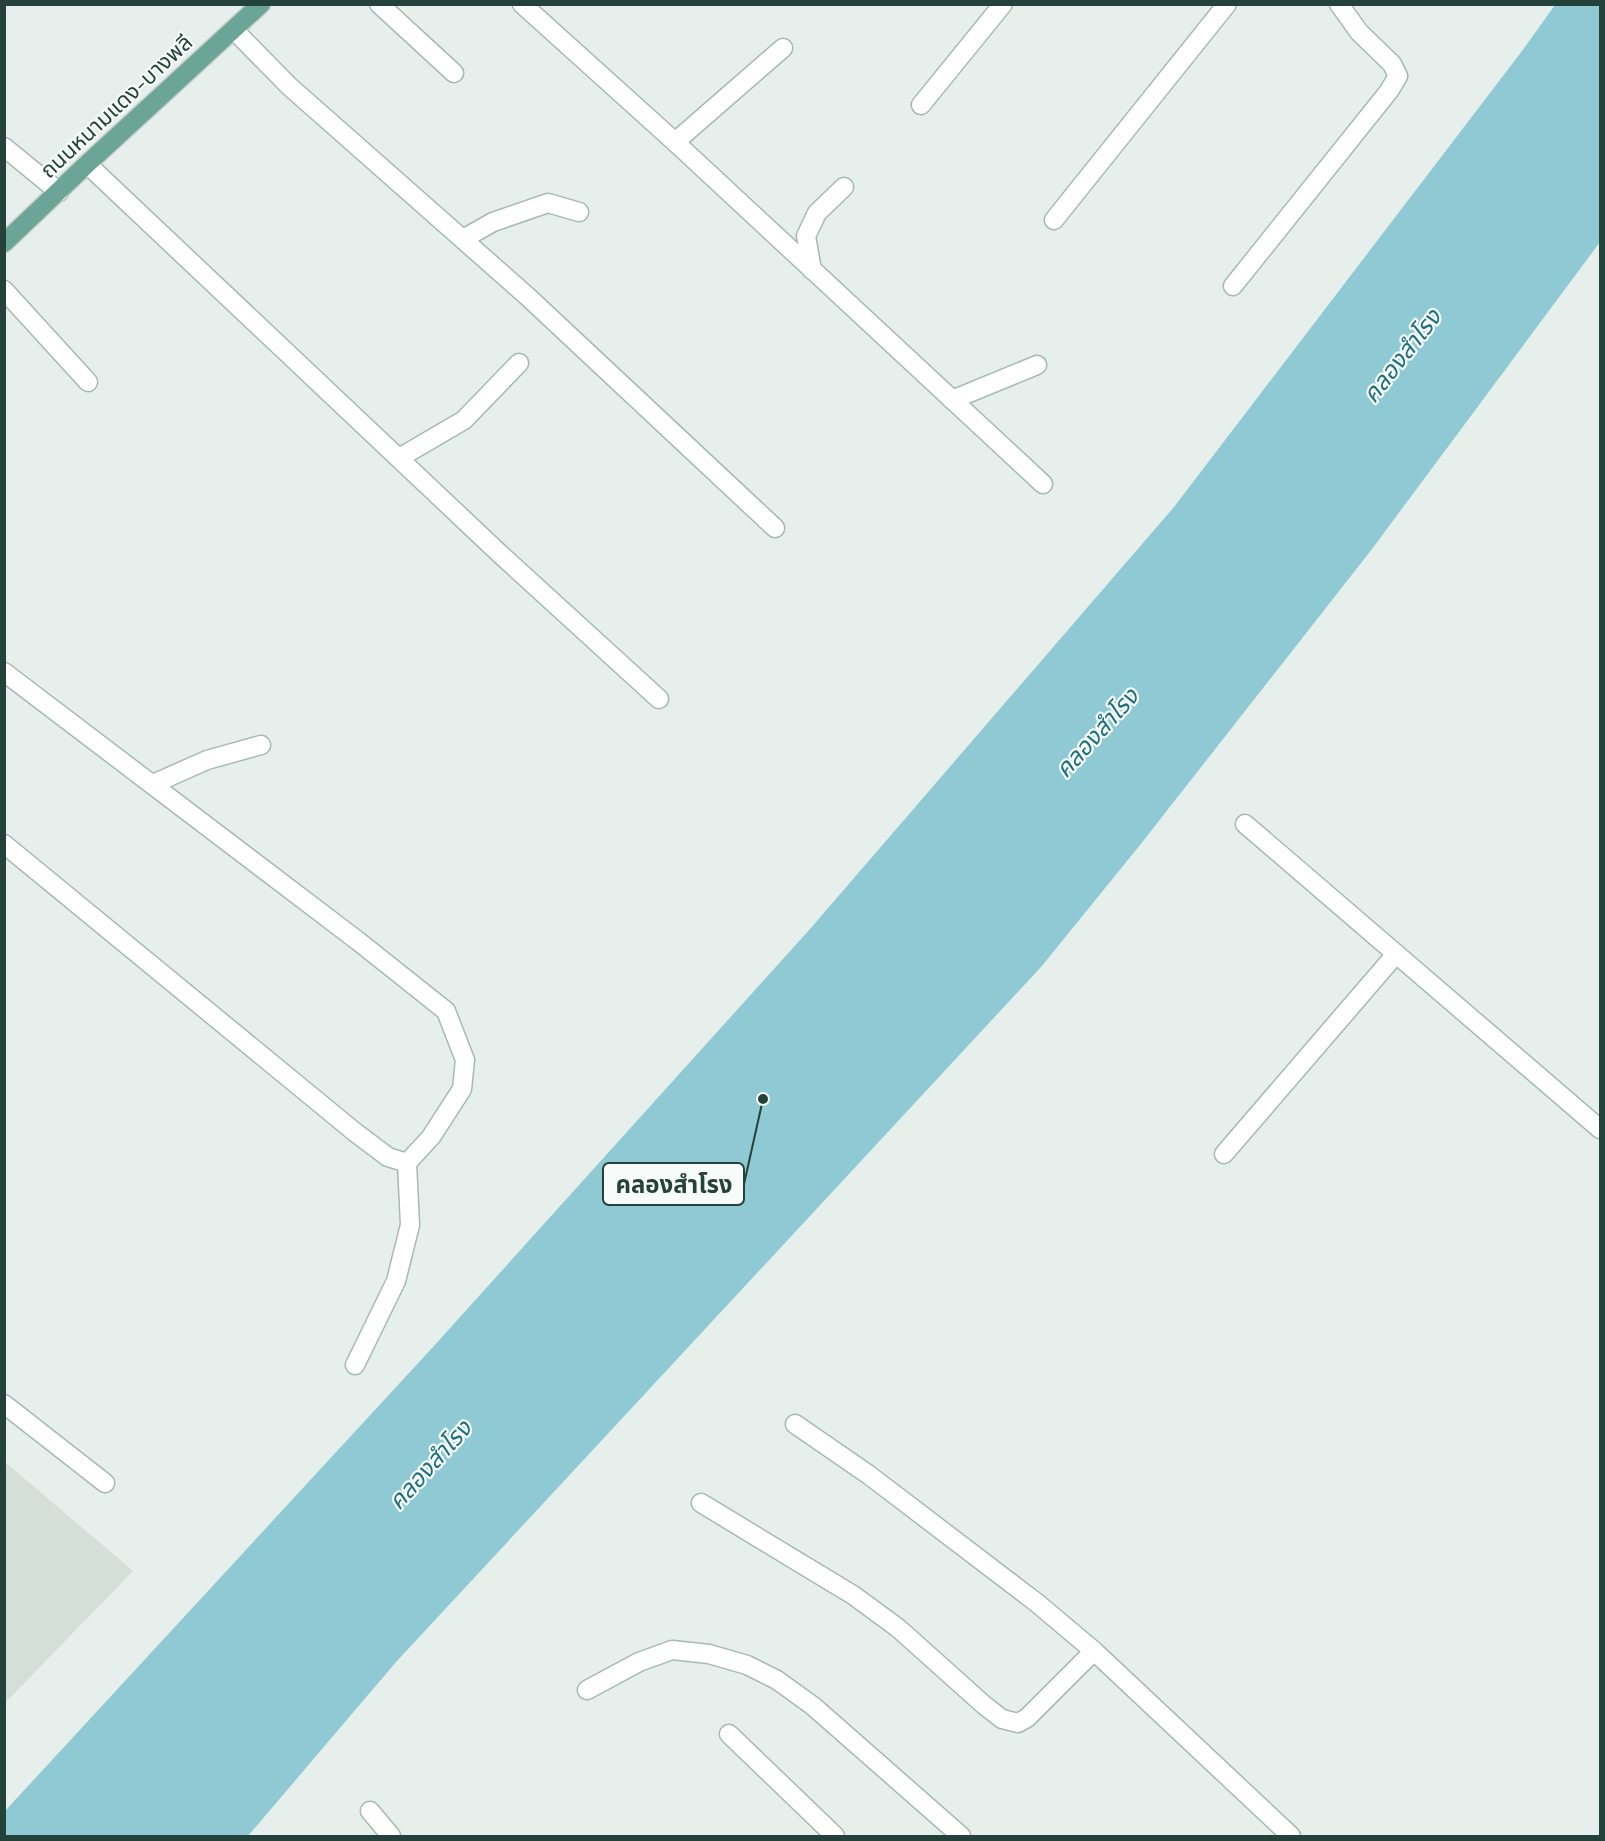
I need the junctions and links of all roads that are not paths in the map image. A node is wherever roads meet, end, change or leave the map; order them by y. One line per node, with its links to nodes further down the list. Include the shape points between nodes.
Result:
1 (261, 4): 7 (main road, ถนนหนามแดง-บางพลี)
2 (379, 4): 9 (street)
3 (522, 4): 11 (street)
4 (1003, 4): 10 (street)
5 (1227, 4): 17 (street)
6 (1339, 4): 21 (street, via 1398,76)
7 (234, 30): 13 (main road, ถนนหนามแดง-บางพลี); 18 (street, via 289,86)
8 (783, 48): 11 (street)
9 (454, 73)
10 (921, 105)
11 (675, 142): 20 (street)
12 (4, 147): 15 (street)
13 (87, 164): 15 (main road, ถนนหนามแดง-บางพลี); 27 (street)
14 (843, 187): 20 (street, via 817,213 806,236)
15 (59, 192): 19 (main road, ถนนหนามแดง-บางพลี)
16 (579, 212): 18 (street, via 548,203 493,222)
17 (1054, 220)
18 (463, 239): 29 (street)
19 (4, 243)
20 (812, 270): 26 (street)
21 (1233, 286)
22 (4, 290): 25 (street)
23 (519, 363): 27 (street, via 464,420)
24 (1037, 365): 26 (street)
25 (88, 382)
26 (952, 400): 28 (street)
27 (399, 458): 31 (street)
28 (1043, 484)
29 (775, 528)
30 (4, 672): 33 (street)
31 (659, 699)
32 (261, 745): 33 (street, via 207,760)
33 (153, 784): 39 (street, via 446,1011 465,1060 462,1089 431,1137)
34 (1245, 824): 36 (street)
35 (4, 844): 39 (street, via 356,1132 388,1156)
36 (1396, 954): 37 (street); 38 (street)
37 (1600, 1129)
38 (1224, 1154)
39 (406, 1163): 40 (street, via 410,1225 396,1281)
40 (355, 1365)
41 (4, 1404): 43 (street)
42 (795, 1424): 45 (street, via 869,1475)
43 (105, 1483)
44 (701, 1503): 45 (street, via 853,1595 898,1628 1002,1719 1018,1723 1028,1718)
45 (1094, 1651): 52 (street)
46 (587, 1690): 51 (street, via 639,1662 672,1650 709,1654 747,1665 777,1680 813,1706)
47 (729, 1734): 50 (street)
48 (370, 1810): 49 (street)
49 (391, 1836)
50 (835, 1836)
51 (961, 1836)
52 (1291, 1836)

